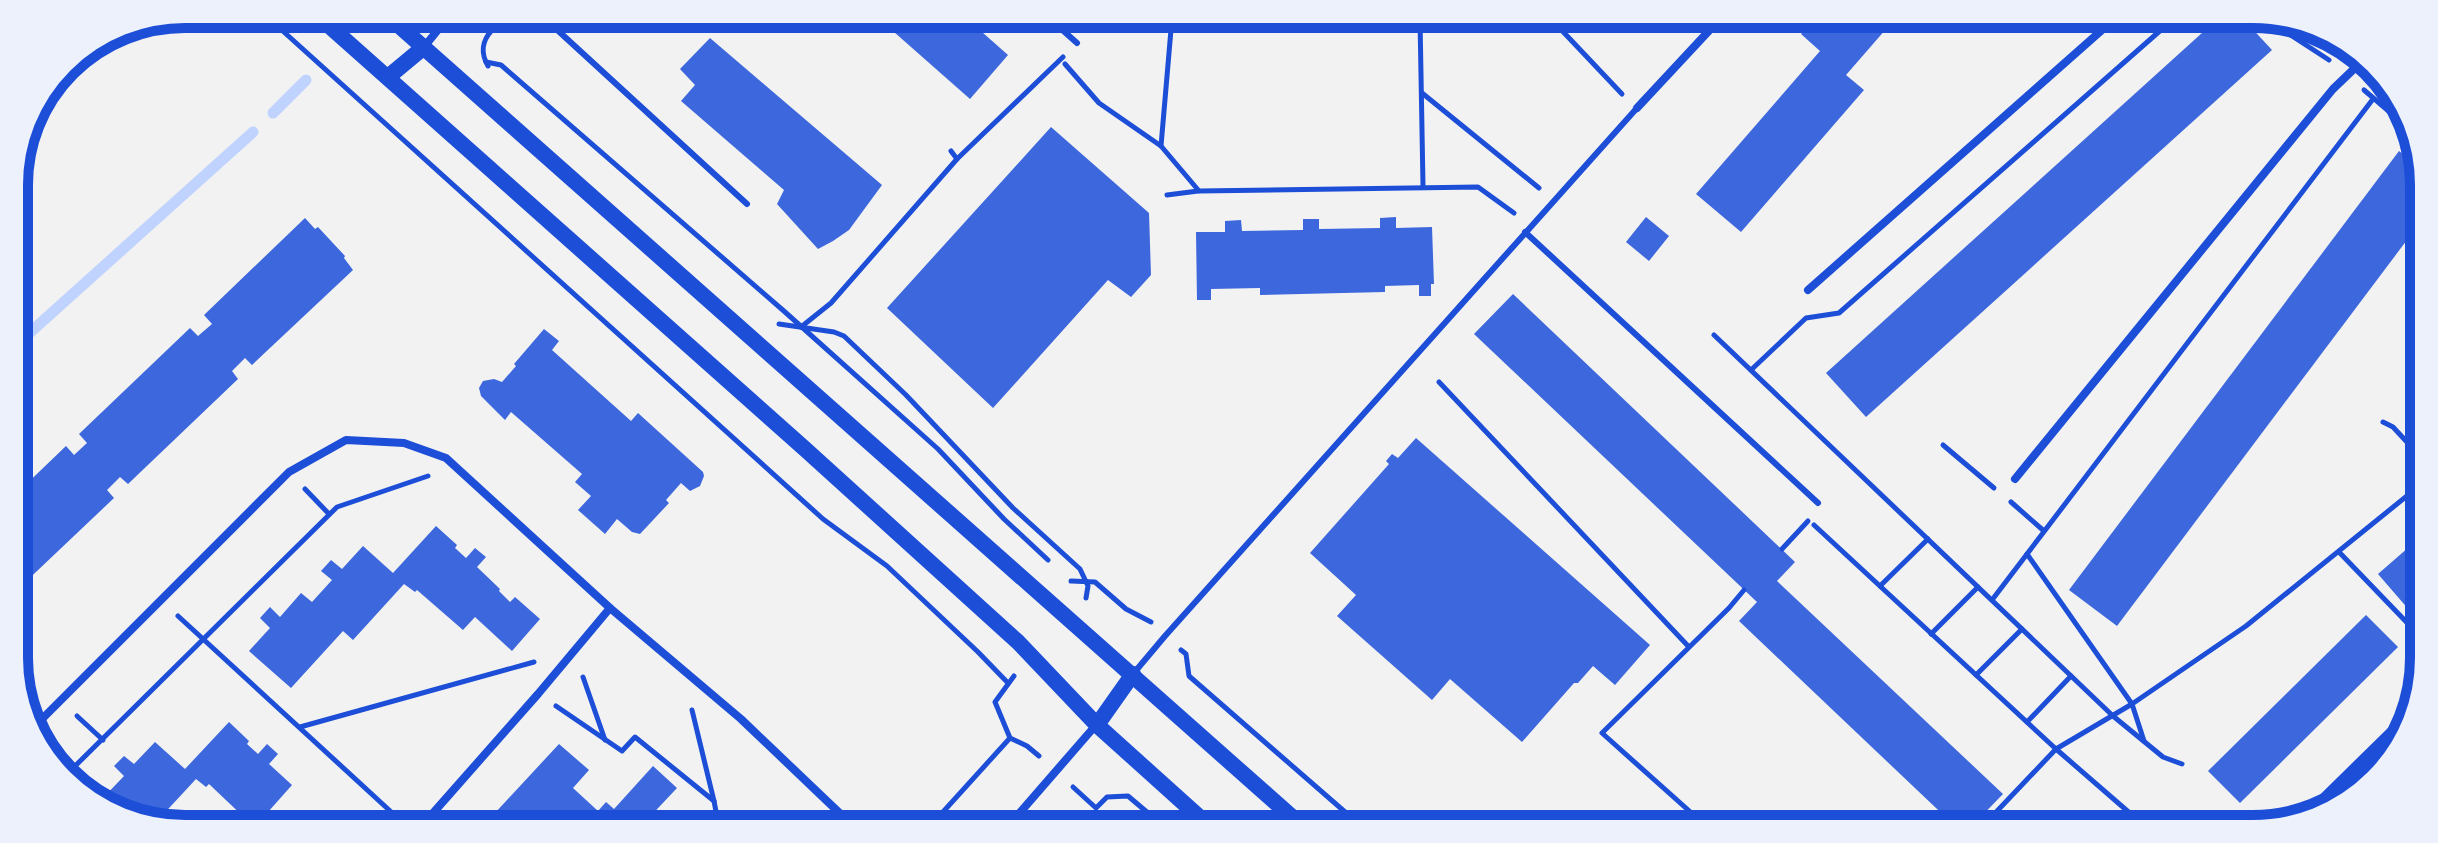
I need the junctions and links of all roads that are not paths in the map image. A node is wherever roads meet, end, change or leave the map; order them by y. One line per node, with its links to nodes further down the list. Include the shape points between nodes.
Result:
1 (332, 28): 11 (main road)
2 (402, 28): 9 (main road)
3 (439, 28): 9 (street)
4 (555, 28): 13 (lane)
5 (1060, 28): 8 (lane)
6 (1712, 28): 12 (street)
7 (2104, 28): 15 (street)
8 (1077, 43)
9 (424, 47): 11 (main road); 19 (main road)
10 (2356, 67): 16 (street)
11 (388, 77): 21 (main road, via 1006,631)
12 (1637, 108): 14 (lane)
13 (747, 204)
14 (1525, 232): 17 (lane); 19 (lane)
15 (1808, 290)
16 (2015, 479)
17 (1818, 503)
18 (610, 608): 20 (street, via 446,458 404,443 346,440 289,472); 24 (street); 25 (street, via 741,719)
19 (1133, 674): 21 (main road); 28 (main road)
20 (41, 720)
21 (1097, 725): 26 (street); 27 (main road)
22 (2392, 729): 23 (street)
23 (2322, 799)
24 (431, 815)
25 (842, 815)
26 (1018, 815)
27 (1197, 815)
28 (1290, 815)

